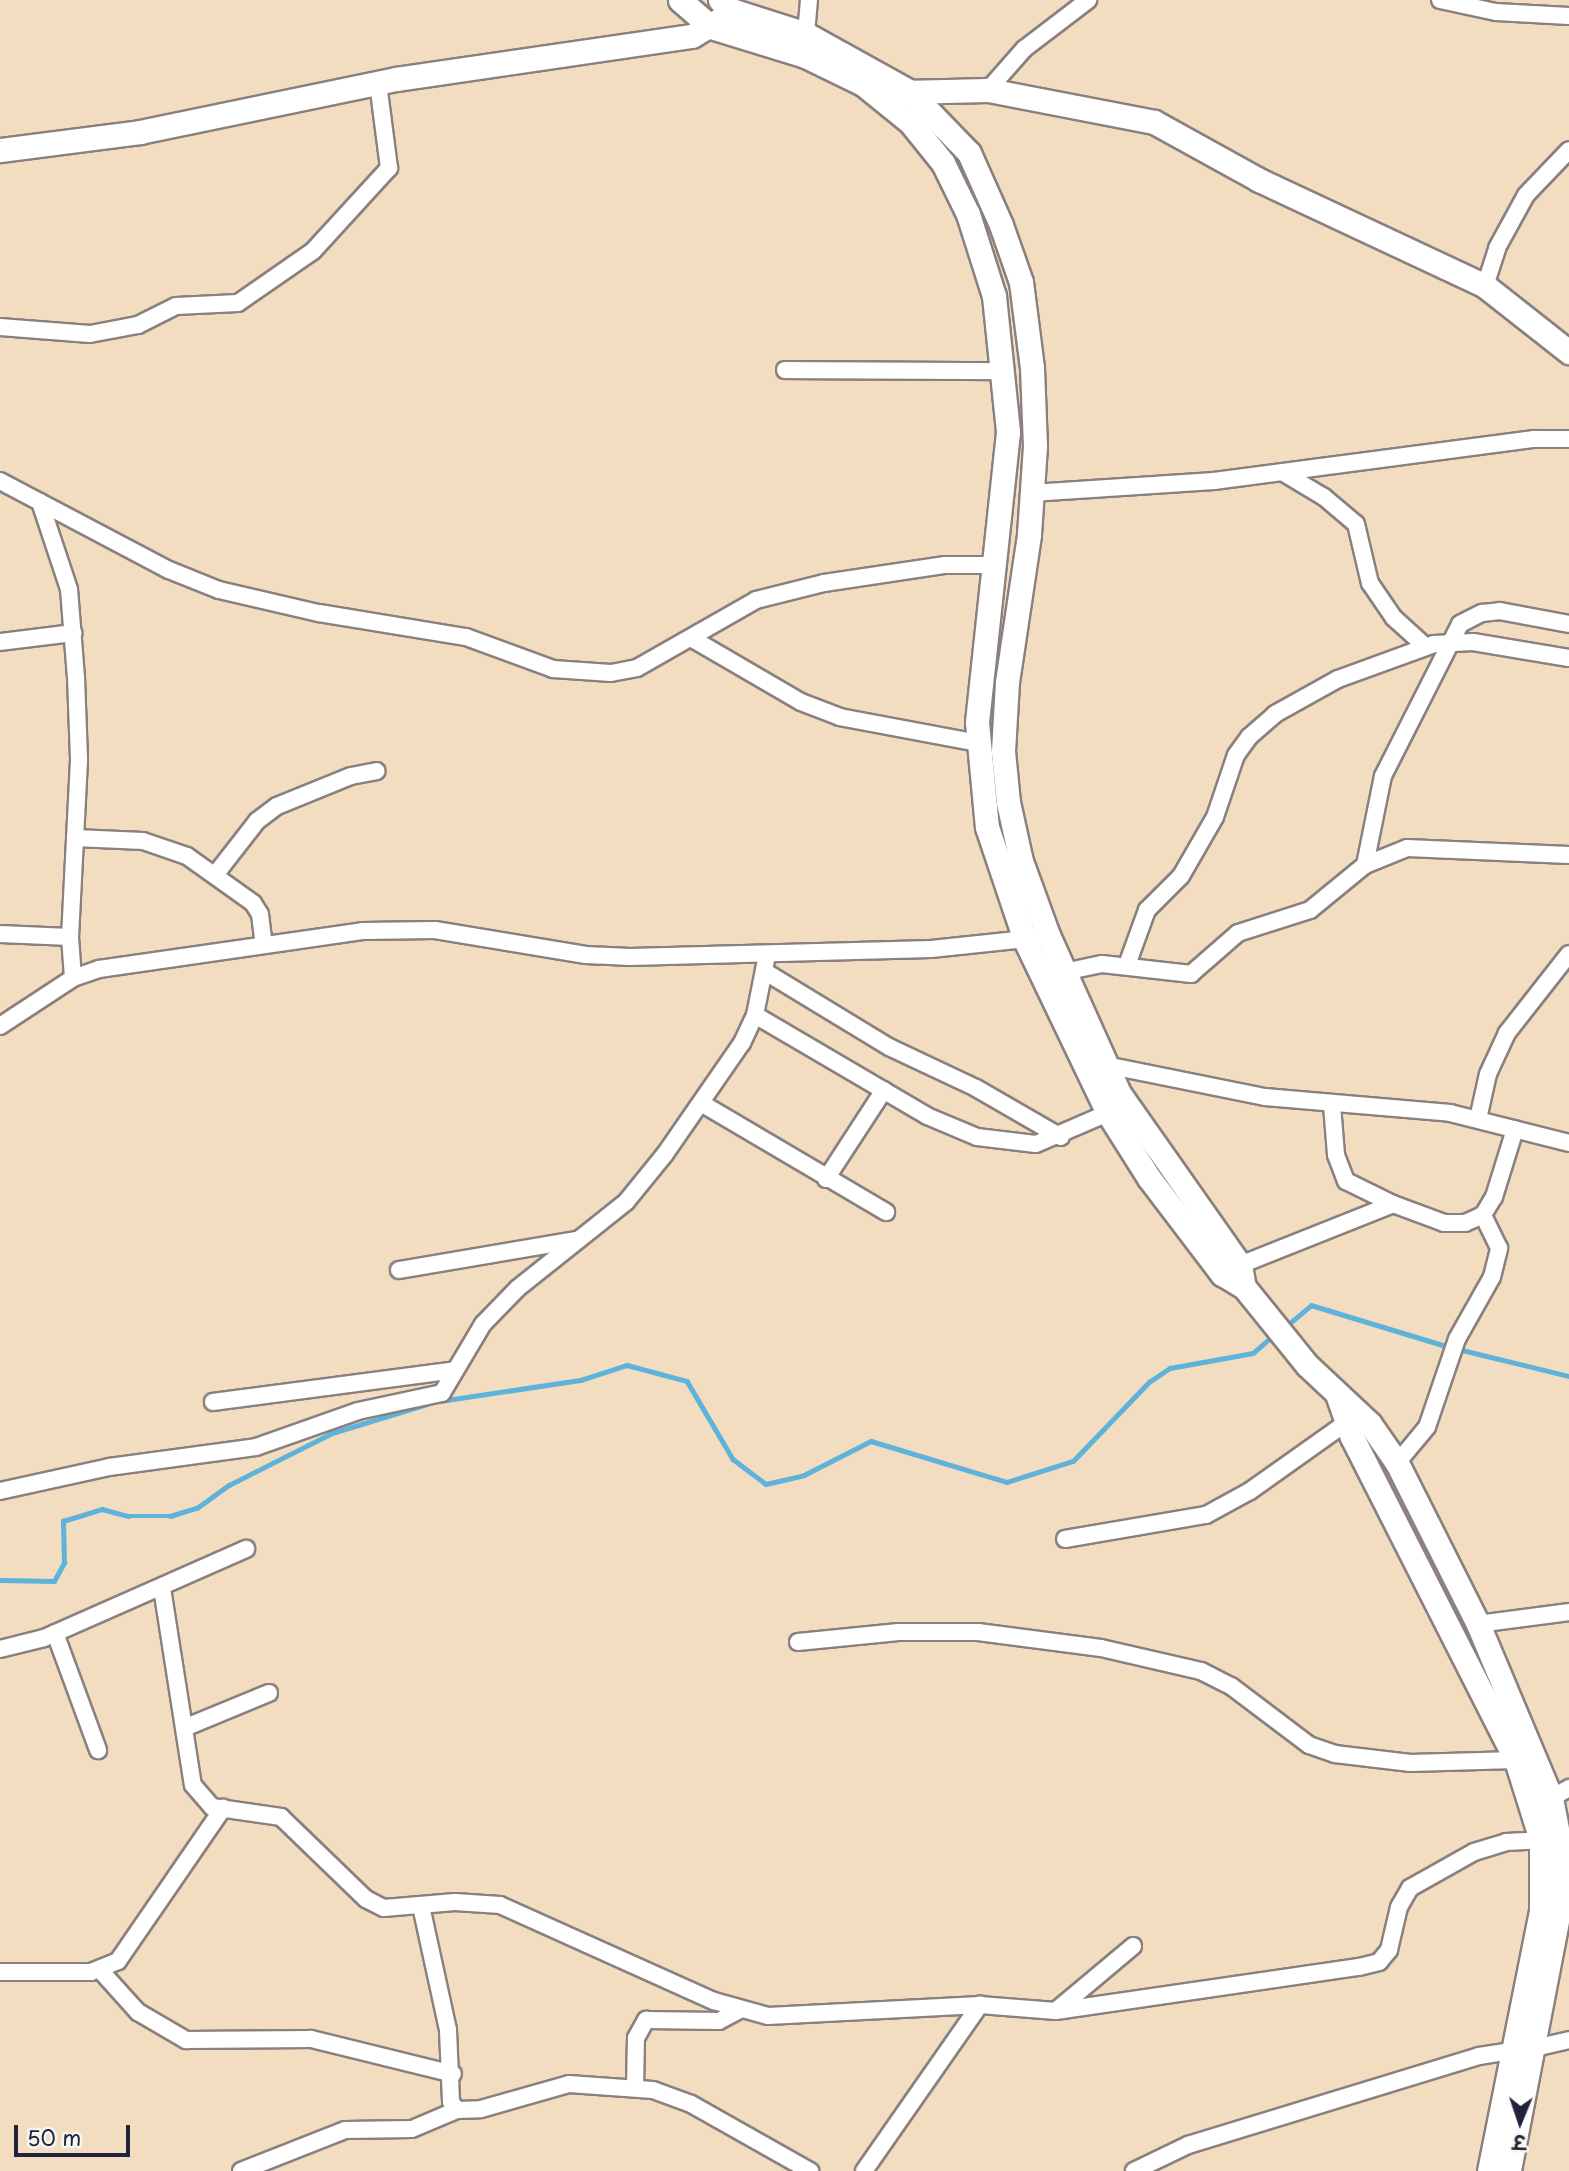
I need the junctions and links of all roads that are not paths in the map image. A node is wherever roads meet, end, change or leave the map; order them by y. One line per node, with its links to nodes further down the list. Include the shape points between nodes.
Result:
1 (680, 0): 7 (street)
2 (808, 0): 8 (street)
3 (1088, 0): 10 (street, via 1024,49)
4 (1440, 0): 6 (street, via 1496,12)
5 (725, 5): 7 (street); 8 (street)
6 (1569, 16)
7 (711, 27): 9 (street, via 692,36); 12 (street, via 804,56)
8 (806, 34): 11 (street)
9 (378, 83): 13 (street, via 140,132); 16 (street, via 389,168 313,251 238,303 176,306 138,325 90,334)
10 (988, 90): 11 (street); 15 (street, via 1154,122 1259,180)
11 (909, 91): 12 (street); 23 (street, via 969,153 1021,282 1032,368)
12 (879, 97): 19 (street, via 910,122 943,163 968,214 994,296)
13 (0, 150)
14 (1569, 150): 15 (street, via 1526,195 1497,248)
15 (1485, 286): 17 (street)
16 (0, 327)
17 (1569, 352)
18 (785, 370): 19 (street)
19 (1004, 371): 25 (street, via 1006,480)
20 (1569, 439): 21 (street)
21 (1282, 472): 23 (street); 31 (street, via 1324,497 1356,524 1370,583 1394,618)
22 (0, 481): 24 (street)
23 (1032, 493): 40 (street, via 1003,751 1021,862)
24 (40, 502): 27 (street, via 69,589); 28 (street, via 169,570 219,590 319,614 466,637 553,669 611,673 637,668)
25 (996, 565): 28 (street, via 944,565 824,583 756,600); 33 (street)
26 (1569, 624): 30 (street, via 1500,611 1482,613 1460,624)
27 (73, 633): 29 (street); 35 (street, via 79,760)
28 (691, 638): 33 (street, via 801,702 840,717)
29 (0, 642)
30 (1448, 642): 31 (street); 32 (street); 37 (street, via 1383,776)
31 (1425, 646): 46 (street, via 1338,680 1275,714 1249,737 1236,755 1215,817 1197,851 1147,910)
32 (1569, 658)
33 (978, 743): 42 (street, via 987,827)
34 (377, 771): 38 (street, via 351,776 277,806 257,821)
35 (75, 838): 38 (street, via 167,847); 41 (street)
36 (1569, 855): 37 (street, via 1428,845 1380,856)
37 (1365, 866): 46 (street, via 1310,911 1238,933 1191,974)
38 (215, 875): 43 (street, via 253,903 260,914)
39 (0, 933): 41 (street)
40 (1048, 935): 42 (street); 47 (street)
41 (70, 937): 48 (street)
42 (1025, 940): 45 (street); 55 (street)
43 (264, 945): 45 (street, via 398,928 586,955); 48 (street)
44 (1569, 954): 56 (street, via 1507,1032 1488,1074)
45 (766, 963): 49 (street); 58 (street, via 889,1046 976,1088)
46 (1127, 965): 47 (street, via 1102,964)
47 (1064, 972): 51 (street)
48 (73, 978): 50 (street)
49 (755, 1015): 52 (street); 53 (street, via 742,1044)
50 (0, 1026)
51 (1106, 1065): 54 (street, via 1204,1088); 66 (street, via 1119,1093)
52 (884, 1090): 58 (street, via 927,1116 977,1137 1036,1144); 60 (street)
53 (701, 1103): 60 (street); 64 (street, via 626,1202)
54 (1332, 1105): 56 (street, via 1407,1108); 61 (street, via 1336,1156 1346,1181)
55 (1108, 1114): 58 (street); 66 (street, via 1149,1178 1214,1263)
56 (1478, 1119): 57 (street)
57 (1515, 1129): 59 (street); 63 (street, via 1494,1197)
58 (1061, 1137)
59 (1569, 1143)
60 (826, 1180): 62 (street)
61 (1394, 1204): 63 (street, via 1444,1223 1465,1223); 66 (street)
62 (886, 1212)
63 (1483, 1215): 71 (street, via 1499,1248 1492,1277 1457,1339 1427,1427)
64 (580, 1240): 65 (street); 67 (street, via 518,1288 483,1324)
65 (399, 1270)
66 (1242, 1276): 68 (street, via 1301,1357)
67 (455, 1370): 69 (street); 72 (street, via 442,1393 431,1398 358,1411 256,1447 109,1466)
68 (1336, 1391): 70 (street); 71 (street, via 1370,1424)
69 (213, 1402)
70 (1347, 1422): 73 (street, via 1250,1491 1206,1515); 84 (street)
71 (1397, 1463): 77 (street)
72 (0, 1491)
73 (1065, 1539)
74 (246, 1549): 75 (street)
75 (162, 1588): 78 (street); 82 (street)
76 (1569, 1612): 77 (street)
77 (1478, 1624): 85 (street)
78 (55, 1633): 80 (street); 83 (street)
79 (797, 1642): 84 (street, via 899,1632 978,1632 1101,1648 1201,1671 1231,1686 1309,1745 1335,1754 1410,1763)
80 (0, 1649)
81 (269, 1693): 82 (street)
82 (184, 1728): 86 (street, via 193,1785 200,1798)
83 (98, 1750)
84 (1516, 1760): 87 (street)
85 (1560, 1793): 88 (street)
86 (223, 1808): 89 (street, via 282,1817 366,1899 384,1908); 92 (street, via 126,1952)
87 (1541, 1840): 96 (street, via 1506,1842 1474,1852 1410,1888 1398,1907 1389,1950 1379,1962); 98 (street, via 1541,1911)
88 (1565, 1870): 90 (street)
89 (421, 1906): 95 (street, via 455,1902 499,1905); 99 (street)
90 (1563, 1935): 98 (street)
91 (1133, 1946): 96 (street)
92 (100, 1970): 93 (street); 99 (street, via 138,2012 186,2040 311,2039)
93 (0, 1972)
94 (981, 2005): 95 (street, via 847,2015 768,2016); 96 (street); 104 (street)
95 (740, 2010): 100 (street, via 719,2021 646,2020 636,2038)
96 (1056, 2011)
97 (1569, 2040): 98 (street)
98 (1523, 2049): 105 (street, via 1479,2056 1188,2145); 106 (street); 107 (street)
99 (453, 2074): 101 (street, via 451,2102)
100 (635, 2088): 101 (street, via 569,2084 467,2112); 103 (street, via 673,2094)
101 (457, 2110): 102 (street, via 412,2129 345,2130)
102 (241, 2171)
103 (810, 2171)
104 (864, 2171)
105 (1134, 2171)
106 (1489, 2171)
107 (1509, 2171)

